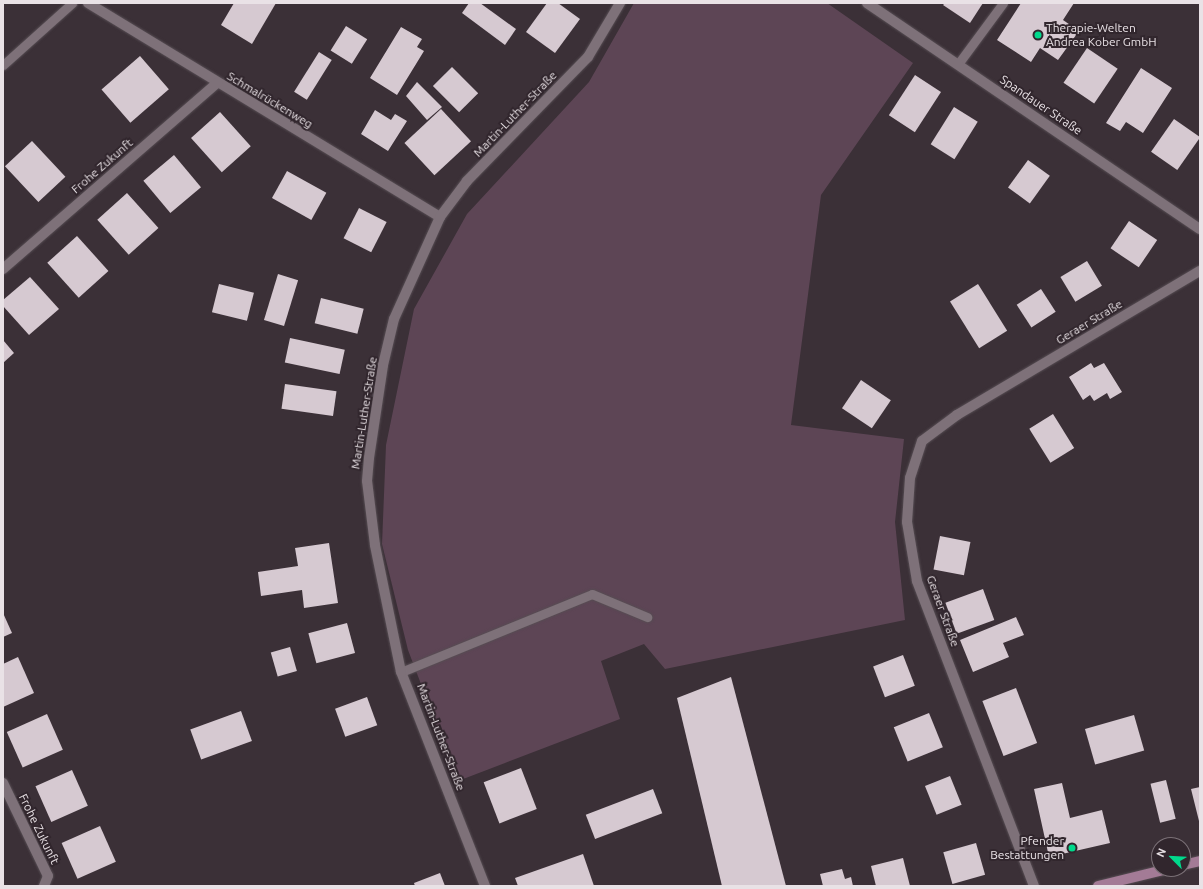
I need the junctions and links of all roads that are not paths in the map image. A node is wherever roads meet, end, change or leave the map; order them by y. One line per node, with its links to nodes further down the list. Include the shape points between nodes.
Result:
1 (72, 3): 7 (lane)
2 (88, 3): 8 (street, Schmalrückenweg)
3 (620, 3): 9 (street, Martin-Luther-Straße, via 588,57 467,182)
4 (867, 3): 6 (street, Spandauer Straße)
5 (1003, 3): 6 (lane)
6 (958, 64): 10 (street, Spandauer Straße)
7 (3, 65)
8 (217, 83): 9 (street, Schmalrückenweg); 11 (street, Frohe Zukunft)
9 (440, 217): 14 (street, Martin-Luther-Straße, via 394,319 383,365 367,481 375,545)
10 (1200, 229)
11 (3, 269)
12 (1200, 271): 19 (street, Geraer Straße, via 957,415 922,441 910,478 907,522 917,581)
13 (647, 617): 14 (lane, via 592,594)
14 (401, 672): 18 (street, Martin-Luther-Straße)
15 (3, 783): 17 (street, Frohe Zukunft, via 48,876)
16 (1151, 873): 20 (main road)
17 (44, 886)
18 (485, 886)
19 (1034, 886)
20 (1098, 886)

